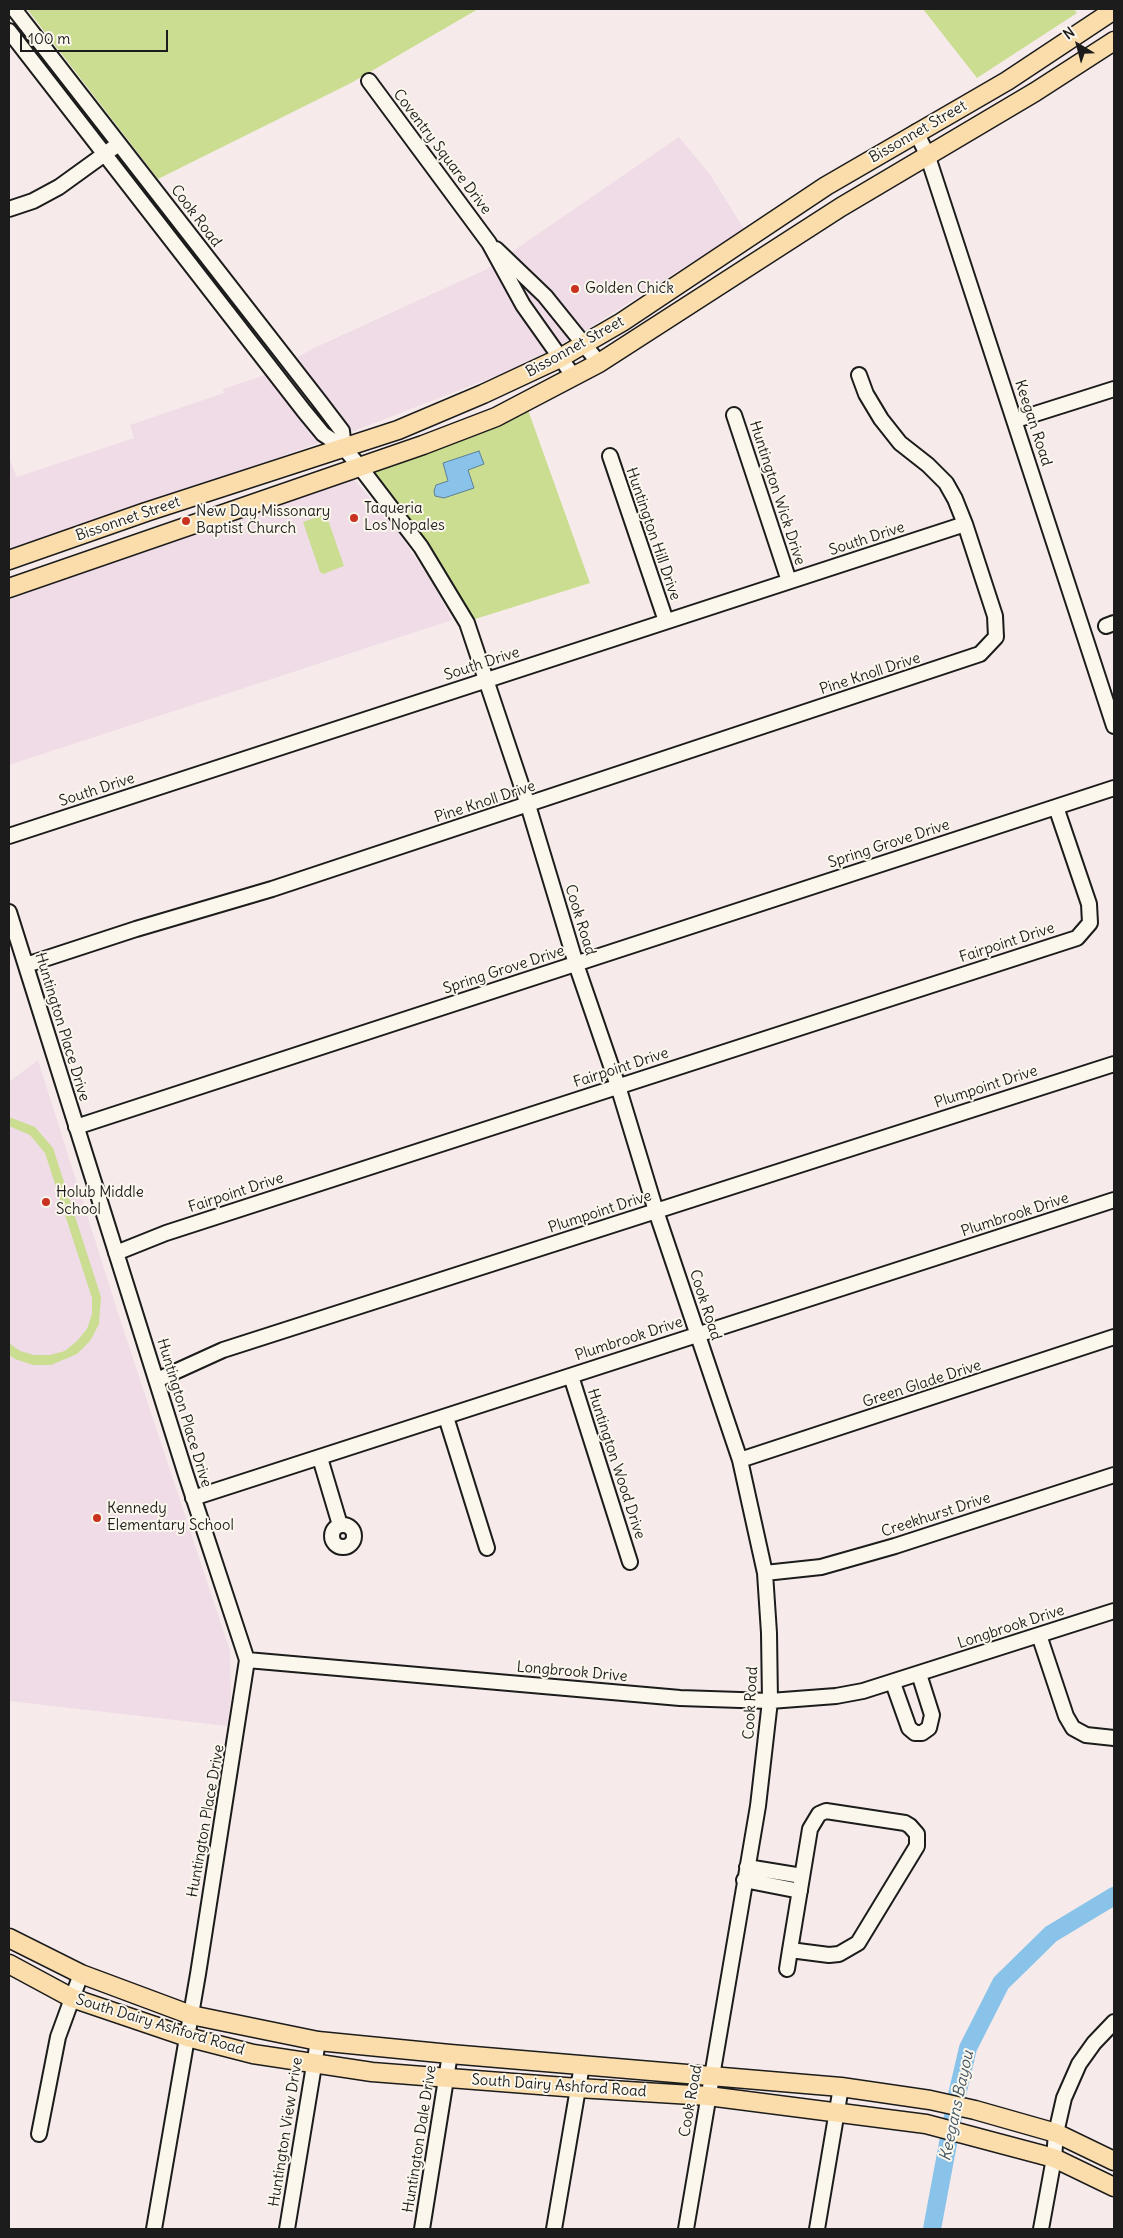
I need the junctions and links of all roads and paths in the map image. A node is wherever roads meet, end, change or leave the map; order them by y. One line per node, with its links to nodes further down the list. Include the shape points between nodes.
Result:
1 (14, 9): 9 (street, Cook Road)
2 (1114, 10): 4 (main road, Bissonnet Street)
3 (9, 32): 10 (street, Cook Road)
4 (1068, 40): 6 (main road); 8 (main road, Bissonnet Street, via 1007,80)
5 (1114, 41): 6 (main road, Bissonnet Street)
6 (1082, 62): 11 (main road, Bissonnet Street)
7 (368, 82): 15 (street, Coventry Square Drive)
8 (916, 132): 11 (street, Keegan Road); 12 (main road, Bissonnet Street)
9 (120, 144): 10 (street); 26 (street, Cook Road, via 342,431)
10 (106, 154): 14 (street, via 59,187); 26 (street, Cook Road, via 310,419 323,434)
11 (927, 154): 13 (main road, Bissonnet Street); 25 (street, Keegan Road)
12 (826, 186): 13 (main road); 16 (main road, Bissonnet Street)
13 (841, 207): 17 (main road, Bissonnet Street)
14 (9, 210)
15 (489, 242): 18 (street, Coventry Square Drive, via 545,296); 19 (street, Coventry Square Drive, via 523,304)
16 (724, 253): 17 (main road); 18 (main road, Bissonnet Street)
17 (738, 274): 20 (main road, Bissonnet Street)
18 (584, 345): 19 (main road, Bissonnet Street); 20 (street, Coventry Square Drive)
19 (560, 358): 22 (street, Coventry Square Drive); 26 (main road, Bissonnet Street, via 431,416)
20 (599, 363): 22 (main road, Bissonnet Street)
21 (859, 375): 32 (street, Pine Knoll Drive, via 881,419 900,443 946,483)
22 (574, 377): 28 (main road, Bissonnet Street, via 496,417)
23 (1114, 388): 25 (street)
24 (734, 415): 35 (street, Huntington Wick Drive)
25 (1016, 420): 39 (street, Keegan Road)
26 (344, 448): 28 (street, Cook Road); 29 (main road, Bissonnet Street)
27 (610, 456): 37 (street, Huntington Hill Drive)
28 (360, 467): 30 (main road, Bissonnet Street); 38 (street, Cook Road, via 442,579 467,623)
29 (212, 490): 30 (main road); 31 (main road, Bissonnet Street)
30 (220, 514): 33 (main road, Bissonnet Street)
31 (117, 523): 33 (main road); 34 (main road, Bissonnet Street)
32 (965, 524): 35 (street, South Drive); 41 (street, Pine Knoll Drive, via 995,616 996,637 980,654)
33 (125, 548): 36 (main road, Bissonnet Street)
34 (9, 560)
35 (789, 581): 37 (street, South Drive)
36 (9, 588)
37 (666, 621): 38 (street, South Drive)
38 (486, 680): 41 (street, Cook Road); 43 (street, South Drive)
39 (1114, 726)
40 (1114, 788): 42 (street, Spring Grove Drive)
41 (528, 805): 45 (street, Cook Road); 46 (street, Pine Knoll Drive)
42 (1056, 806): 45 (street, Spring Grove Drive); 48 (street, Fairpoint Drive, via 1089,904 1090,923 1077,938)
43 (9, 836)
44 (9, 912): 46 (street, Huntington Place Drive)
45 (576, 964): 48 (street, Cook Road); 49 (street, Spring Grove Drive)
46 (26, 965): 49 (street, Huntington Place Drive)
47 (1114, 1064): 51 (street, Plumpoint Drive)
48 (618, 1086): 51 (street, Cook Road); 52 (street, Fairpoint Drive, via 166,1233)
49 (76, 1127): 52 (street, Huntington Place Drive)
50 (1110, 1202): 53 (street, Plumbrook Drive)
51 (656, 1211): 53 (street, Cook Road); 56 (street, Plumpoint Drive, via 223,1350)
52 (116, 1254): 56 (street, Huntington Place Drive)
53 (697, 1334): 55 (street, Plumbrook Drive); 59 (street, Cook Road)
54 (1114, 1338): 59 (street, Green Glade Drive)
55 (571, 1376): 57 (street, Plumbrook Drive); 64 (street, Huntington Wood Drive)
56 (157, 1380): 61 (street, Huntington Place Drive)
57 (446, 1417): 58 (street, Plumbrook Drive); 63 (street)
58 (320, 1458): 61 (street, Plumbrook Drive); 62 (street)
59 (740, 1460): 65 (street, Cook Road)
60 (1114, 1475): 65 (street, Creekhurst Drive, via 821,1567)
61 (193, 1498): 68 (street, Huntington Place Drive)
62 (340, 1525)
63 (487, 1548)
64 (630, 1562)
65 (765, 1573): 71 (street, Cook Road)
66 (1114, 1611): 67 (street, Longbrook Drive)
67 (1039, 1635): 69 (street, Longbrook Drive); 72 (street, via 1073,1728 1086,1735)
68 (248, 1660): 71 (street, Longbrook Drive, via 680,1698); 82 (street, Huntington Place Drive)
69 (919, 1674): 70 (street, Longbrook Drive); 70 (street, via 932,1715 929,1728 922,1733 915,1733 909,1728)
70 (893, 1683): 71 (street, Longbrook Drive, via 836,1696)
71 (770, 1701): 73 (street, Cook Road, via 758,1806)
72 (1114, 1738)
73 (746, 1874): 74 (street); 75 (street); 89 (street, Cook Road)
74 (802, 1876): 75 (street); 77 (street, via 810,1829 814,1820 826,1811 905,1823 917,1834 916,1846 858,1943 829,1956)
75 (800, 1891): 77 (street)
76 (9, 1938): 80 (main road, South Dairy Ashford Road)
77 (790, 1950): 79 (street)
78 (9, 1964): 81 (main road, South Dairy Ashford Road)
79 (787, 1969)
80 (81, 1974): 81 (street); 82 (main road, South Dairy Ashford Road)
81 (72, 1998): 84 (main road, South Dairy Ashford Road); 96 (street, via 58,2037)
82 (191, 2015): 84 (street, Huntington Place Drive); 85 (main road, South Dairy Ashford Road)
83 (1114, 2022): 95 (street, via 1079,2064 1064,2098)
84 (187, 2037): 87 (main road, South Dairy Ashford Road, via 253,2054); 100 (street, Huntington Place Drive)
85 (318, 2041): 86 (main road, South Dairy Ashford Road); 87 (street, Huntington View Drive)
86 (450, 2054): 88 (main road, South Dairy Ashford Road); 90 (street, Huntington Dale Drive)
87 (314, 2064): 90 (main road, South Dairy Ashford Road); 101 (street, Huntington View Drive)
88 (582, 2066): 89 (main road, South Dairy Ashford Road); 92 (street)
89 (712, 2075): 91 (main road, South Dairy Ashford Road); 93 (street, Cook Road)
90 (446, 2078): 92 (main road, South Dairy Ashford Road); 102 (street, Huntington Dale Drive)
91 (840, 2087): 94 (street); 95 (main road, South Dairy Ashford Road, via 930,2100)
92 (578, 2088): 93 (main road, South Dairy Ashford Road); 103 (street)
93 (708, 2096): 94 (main road, South Dairy Ashford Road); 104 (street, Cook Road)
94 (837, 2111): 97 (main road, South Dairy Ashford Road, via 926,2124); 105 (street)
95 (1056, 2133): 97 (street); 98 (main road, South Dairy Ashford Road)
96 (39, 2134)
97 (1054, 2158): 99 (main road, South Dairy Ashford Road); 106 (street)
98 (1114, 2161)
99 (1114, 2187)
100 (154, 2229)
101 (287, 2229)
102 (422, 2229)
103 (554, 2229)
104 (686, 2229)
105 (817, 2229)
106 (1041, 2229)

